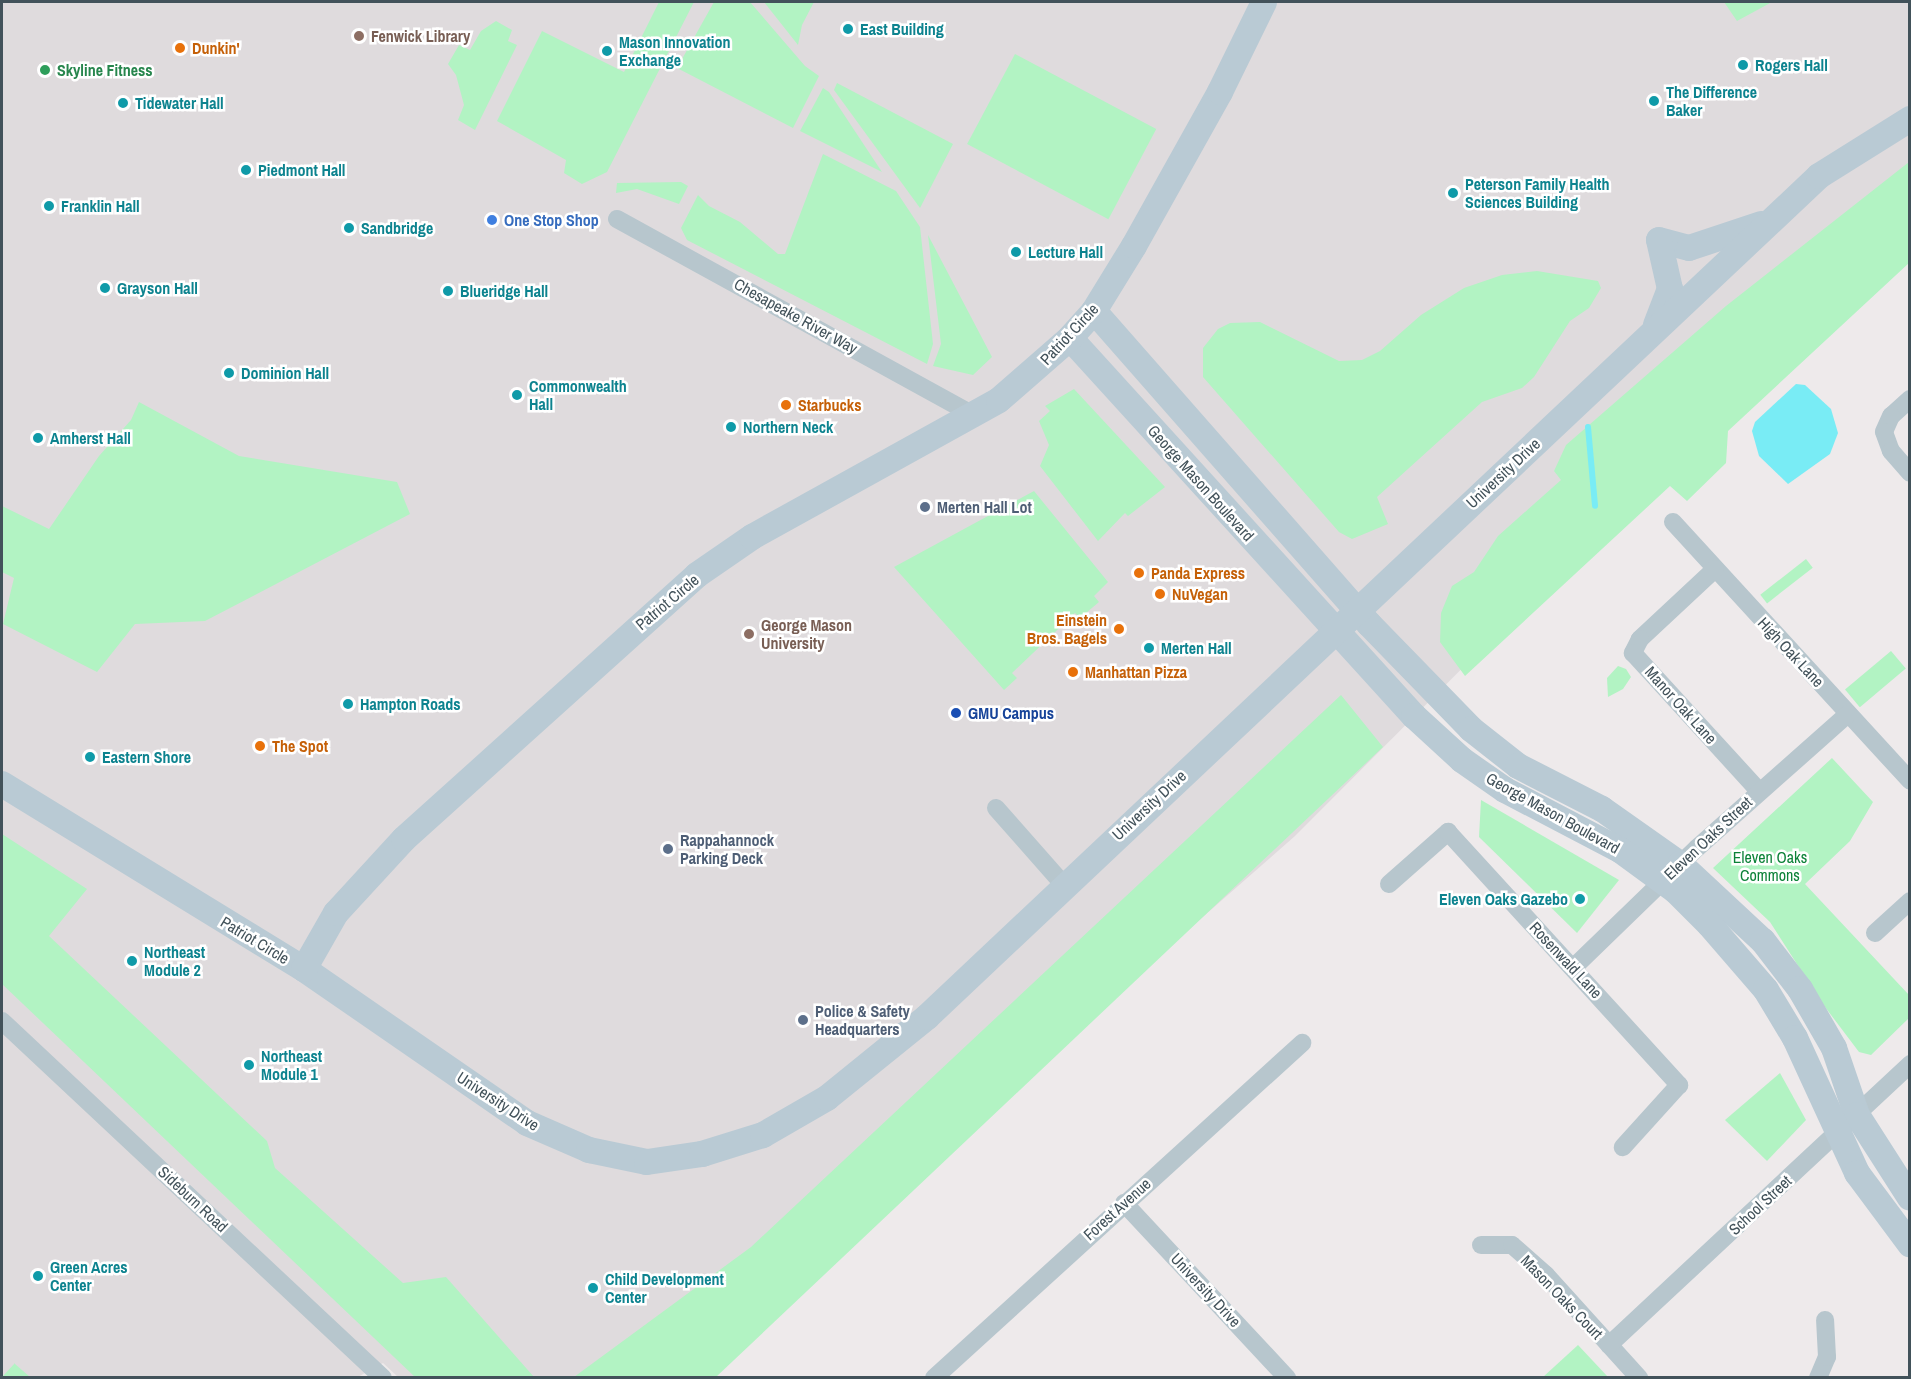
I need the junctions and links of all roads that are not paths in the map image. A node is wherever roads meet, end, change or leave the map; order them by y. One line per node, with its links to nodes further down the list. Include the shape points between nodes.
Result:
1 (1264, 2): 5 (street, Patriot Circle, via 1176,172)
2 (1910, 118): 4 (street, University Drive, via 1819,176)
3 (617, 219): 9 (street, Chesapeake River Way)
4 (1773, 219): 6 (street, University Drive); 6 (street, via 1689,248 1659,240 1670,289)
5 (1094, 311): 7 (street, Patriot Circle); 13 (street, George Mason Boulevard)
6 (1653, 332): 13 (street, University Drive)
7 (1070, 338): 9 (street, Patriot Circle, via 999,400); 14 (street, George Mason Boulevard)
8 (1910, 399): 10 (street, via 1891,416 1884,432 1891,451)
9 (974, 415): 26 (street, Patriot Circle, via 752,537 697,575 404,839 336,913)
10 (1910, 473)
11 (1673, 522): 12 (street, High Oak Lane)
12 (1715, 569): 15 (street, High Oak Lane); 18 (street, Manor Oak Lane, via 1640,639 1633,652)
13 (1356, 610): 14 (street, University Drive); 20 (street, George Mason Boulevard, via 1471,729 1518,766 1602,809)
14 (1336, 630): 20 (street, George Mason Boulevard, via 1414,716 1462,760 1505,790 1620,850); 22 (street, University Drive)
15 (1848, 714): 16 (street, High Oak Lane); 18 (street, Eleven Oaks Street)
16 (1910, 781)
17 (2, 784): 26 (street, Patriot Circle)
18 (1759, 791): 20 (street, Eleven Oaks Street)
19 (996, 808): 22 (street)
20 (1672, 872): 25 (street, Eleven Oaks Street); 30 (street, George Mason Boulevard, via 1762,941 1800,989 1834,1048); 31 (street, George Mason Boulevard, via 1709,924 1766,990 1796,1038)
21 (1389, 884): 25 (street, Rosenwald Lane, via 1448,832)
22 (1064, 885): 26 (street, University Drive, via 927,1017 827,1098 763,1135 702,1154 647,1162 589,1150 527,1123)
23 (1910, 901): 24 (street)
24 (1875, 933)
25 (1574, 968): 32 (street, Rosenwald Lane, via 1679,1085)
26 (304, 969)
27 (2, 1022): 39 (street, Sideburn Road)
28 (1302, 1043): 34 (street, Forest Avenue)
29 (1910, 1064): 30 (street, School Street)
30 (1857, 1115): 31 (street, School Street); 33 (street, George Mason Boulevard)
31 (1837, 1133): 35 (street, George Mason Boulevard, via 1878,1207); 38 (street, School Street)
32 (1623, 1147)
33 (1910, 1198)
34 (1124, 1203): 40 (street, Forest Avenue); 41 (street, University Drive)
35 (1910, 1244)
36 (1481, 1245): 38 (street, Mason Oaks Court, via 1512,1245 1546,1275)
37 (1825, 1320): 43 (street, via 1827,1357)
38 (1609, 1345): 42 (street, Mason Oaks Court)
39 (383, 1377)
40 (934, 1377)
41 (1287, 1377)
42 (1639, 1377)
43 (1818, 1377)

